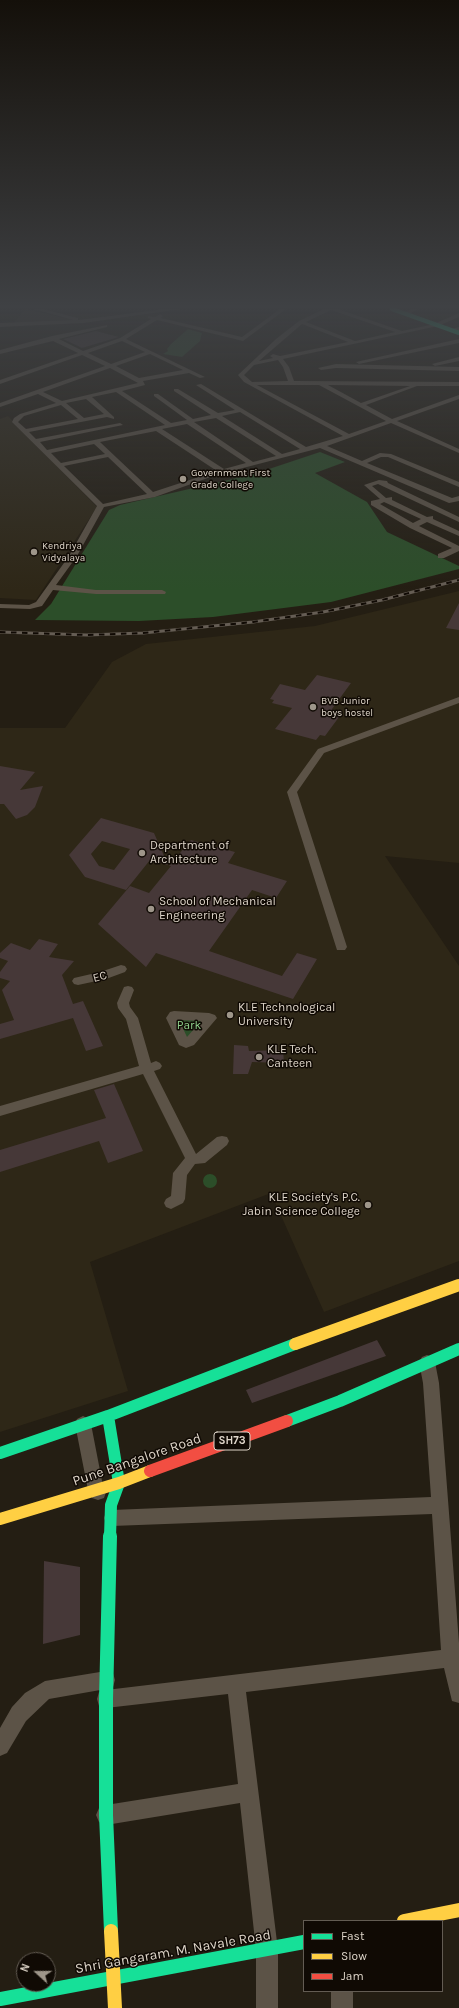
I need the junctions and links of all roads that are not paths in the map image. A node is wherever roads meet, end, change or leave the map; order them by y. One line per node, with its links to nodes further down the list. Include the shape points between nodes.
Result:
1 (62, 403): 15 (street); 21 (street, via 18,418 15,422)
2 (95, 403): 13 (street)
3 (136, 403): 19 (street)
4 (166, 403): 17 (street)
5 (197, 403): 14 (street)
6 (229, 403): 12 (street)
7 (286, 403): 23 (street)
8 (357, 403): 11 (street)
9 (368, 403): 11 (street)
10 (443, 403): 16 (street)
11 (361, 405): 16 (street)
12 (242, 410): 14 (street); 27 (street)
13 (109, 415): 15 (street); 18 (street)
14 (218, 416): 17 (street); 31 (street)
15 (83, 420): 21 (street)
16 (391, 421): 23 (street); 28 (street)
17 (191, 422): 19 (street); 33 (street)
18 (120, 424): 22 (street); 24 (street)
19 (171, 426): 20 (street)
20 (156, 428): 22 (street); 35 (street)
21 (26, 431): 24 (street)
22 (129, 434): 25 (street)
23 (349, 437): 26 (street)
24 (36, 441): 29 (street)
25 (95, 441): 29 (street); 30 (street)
26 (321, 446): 27 (street); 32 (street)
27 (306, 450): 31 (street)
28 (459, 451)
29 (47, 452): 34 (street)
30 (110, 455): 34 (street); 39 (street)
31 (281, 456): 33 (street)
32 (362, 463): 36 (street); 38 (street, via 380,455 389,455)
33 (252, 464): 35 (street)
34 (60, 465): 43 (street)
35 (223, 472): 39 (street)
36 (404, 481): 37 (street); 42 (street)
37 (379, 482): 40 (street); 41 (street, via 367,485)
38 (459, 485)
39 (152, 495): 43 (street)
40 (408, 495): 41 (street); 45 (street)
41 (385, 500): 46 (street); 48 (street, via 374,503)
42 (456, 500): 44 (street)
43 (101, 506): 52 (street)
44 (459, 506): 45 (street)
45 (444, 513): 46 (street); 47 (street)
46 (426, 520): 48 (street); 49 (street)
47 (459, 520)
48 (413, 526): 50 (street)
49 (459, 534)
50 (459, 549): 51 (street)
51 (442, 556)
52 (51, 587): 53 (street, via 96,592); 54 (street, via 35,606)
53 (162, 592)
54 (0, 606)
55 (459, 700): 56 (street, via 321,751 292,792)
56 (341, 948)
57 (121, 969): 58 (street, EC)
58 (78, 982)
59 (128, 990): 60 (street, via 123,1003 124,1008 132,1018)
60 (150, 1068): 61 (street); 63 (street)
61 (0, 1111)
62 (222, 1141): 63 (street, via 200,1159)
63 (192, 1159): 64 (street, via 180,1173 178,1199)
64 (171, 1203)
65 (459, 1285): 68 (main road)
66 (459, 1349): 67 (main road, Pune Bangalore Road / SH73)
67 (427, 1362): 71 (main road, Pune Bangalore Road / SH73, via 340,1401); 73 (street, via 431,1383)
68 (108, 1416): 69 (main road); 71 (main road)
69 (83, 1424): 70 (main road); 72 (street)
70 (0, 1453)
71 (119, 1483): 72 (main road, Pune Bangalore Road / SH73); 74 (main road)
72 (96, 1490): 74 (street); 75 (main road, Pune Bangalore Road / SH73)
73 (440, 1505): 74 (street); 76 (street)
74 (111, 1511): 77 (main road)
75 (0, 1520)
76 (455, 1657): 78 (street); 79 (street)
77 (106, 1680): 80 (main road); 81 (street, via 45,1690 19,1714)
78 (236, 1684): 80 (street); 82 (street)
79 (459, 1694)
80 (106, 1699): 83 (main road)
81 (0, 1746)
82 (249, 1792): 83 (street); 87 (street)
83 (106, 1814): 88 (main road)
84 (459, 1910): 85 (main road)
85 (409, 1920)
86 (303, 1942): 87 (main road, Shri Gangaram. M. Navale Road)
87 (267, 1950): 88 (main road, Shri Gangaram. M. Navale Road); 92 (street)
88 (115, 1977): 90 (main road, Shri Gangaram. M. Navale Road); 91 (main road)
89 (342, 1992): 93 (street)
90 (0, 1999)
91 (115, 2008)
92 (267, 2008)
93 (342, 2008)

